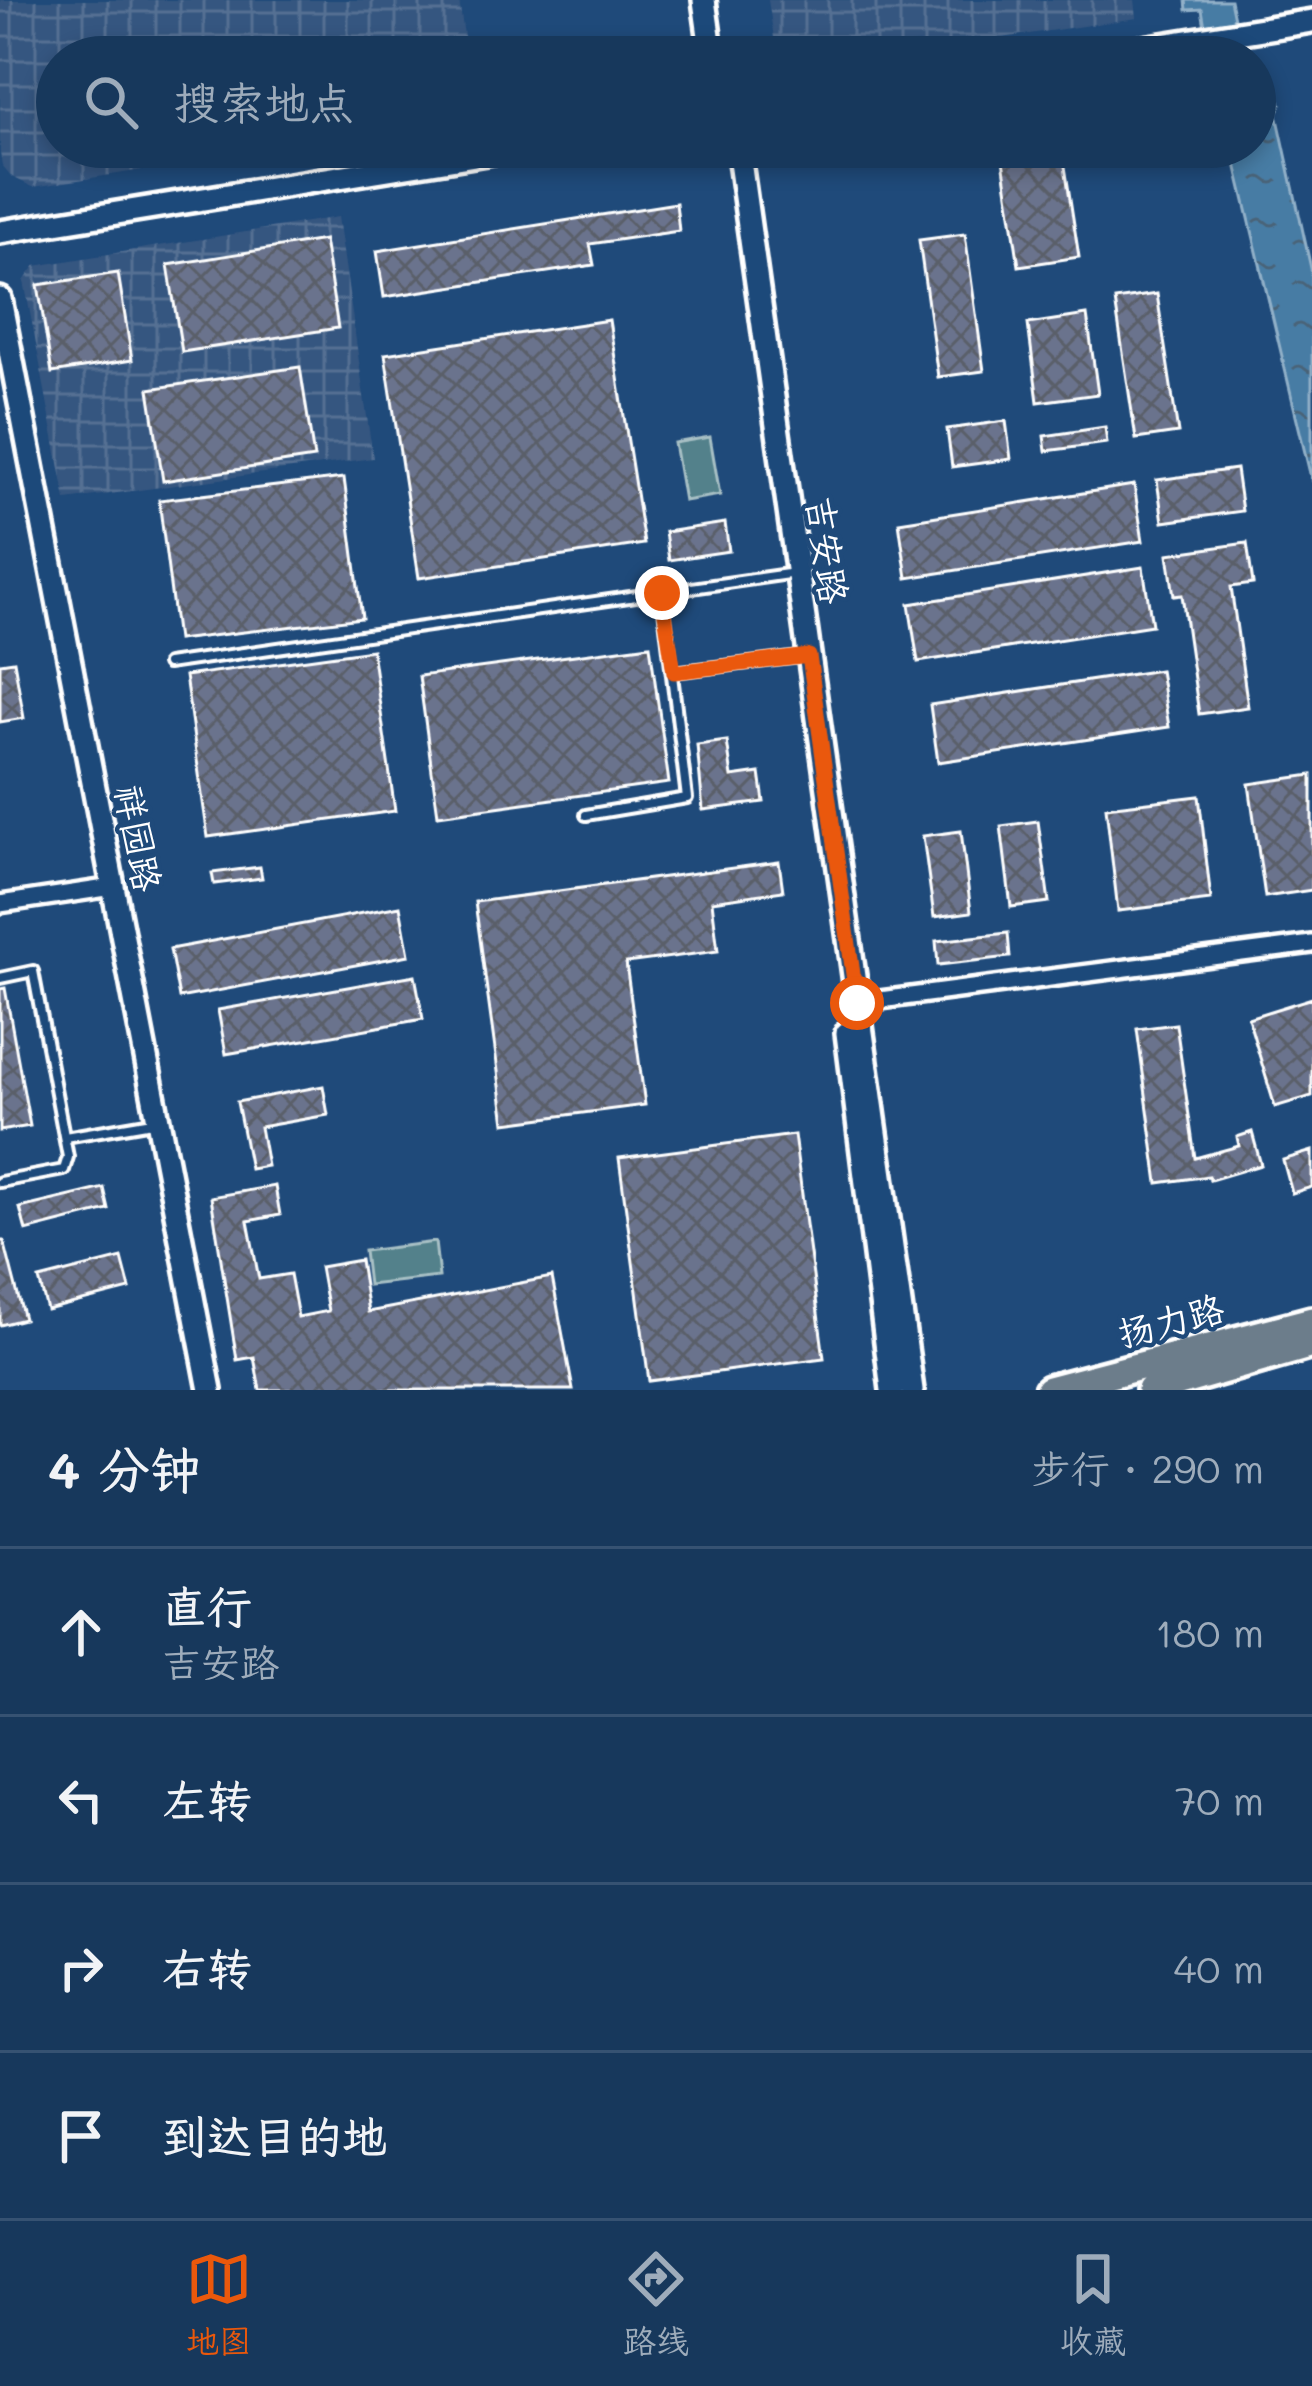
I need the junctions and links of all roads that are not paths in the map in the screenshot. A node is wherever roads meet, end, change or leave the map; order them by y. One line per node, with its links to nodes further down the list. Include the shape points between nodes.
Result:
1 (704, 0): 4 (street)
2 (718, 0): 5 (street)
3 (1312, 21): 6 (street)
4 (709, 36)
5 (723, 36)
6 (1220, 36)
7 (395, 168): 10 (street)
8 (727, 168): 12 (street, 吉安路)
9 (741, 168): 12 (street, 吉安路)
10 (0, 232)
11 (0, 299): 18 (street, 祥园路)
12 (790, 574): 13 (lane); 14 (street, 吉安路)
13 (662, 593): 15 (lane); 16 (lane)
14 (802, 657): 16 (lane); 22 (street, 吉安路); 29 (street, 吉安路)
15 (167, 664)
16 (674, 672): 17 (lane, via 687,798)
17 (586, 815)
18 (113, 887): 19 (street); 23 (street, 祥园路)
19 (0, 904)
20 (1312, 944): 22 (street)
21 (0, 978): 24 (lane, via 34,971)
22 (857, 1003): 30 (street, 吉安路)
23 (158, 1121): 24 (lane); 28 (street, 祥园路)
24 (64, 1137): 25 (lane, via 64,1170)
25 (0, 1182)
26 (1312, 1321): 31 (highway, 扬力路)
27 (1312, 1344): 32 (highway, 扬力路)
28 (210, 1390)
29 (892, 1390)
30 (912, 1390)
31 (1049, 1390)
32 (1150, 1390)

